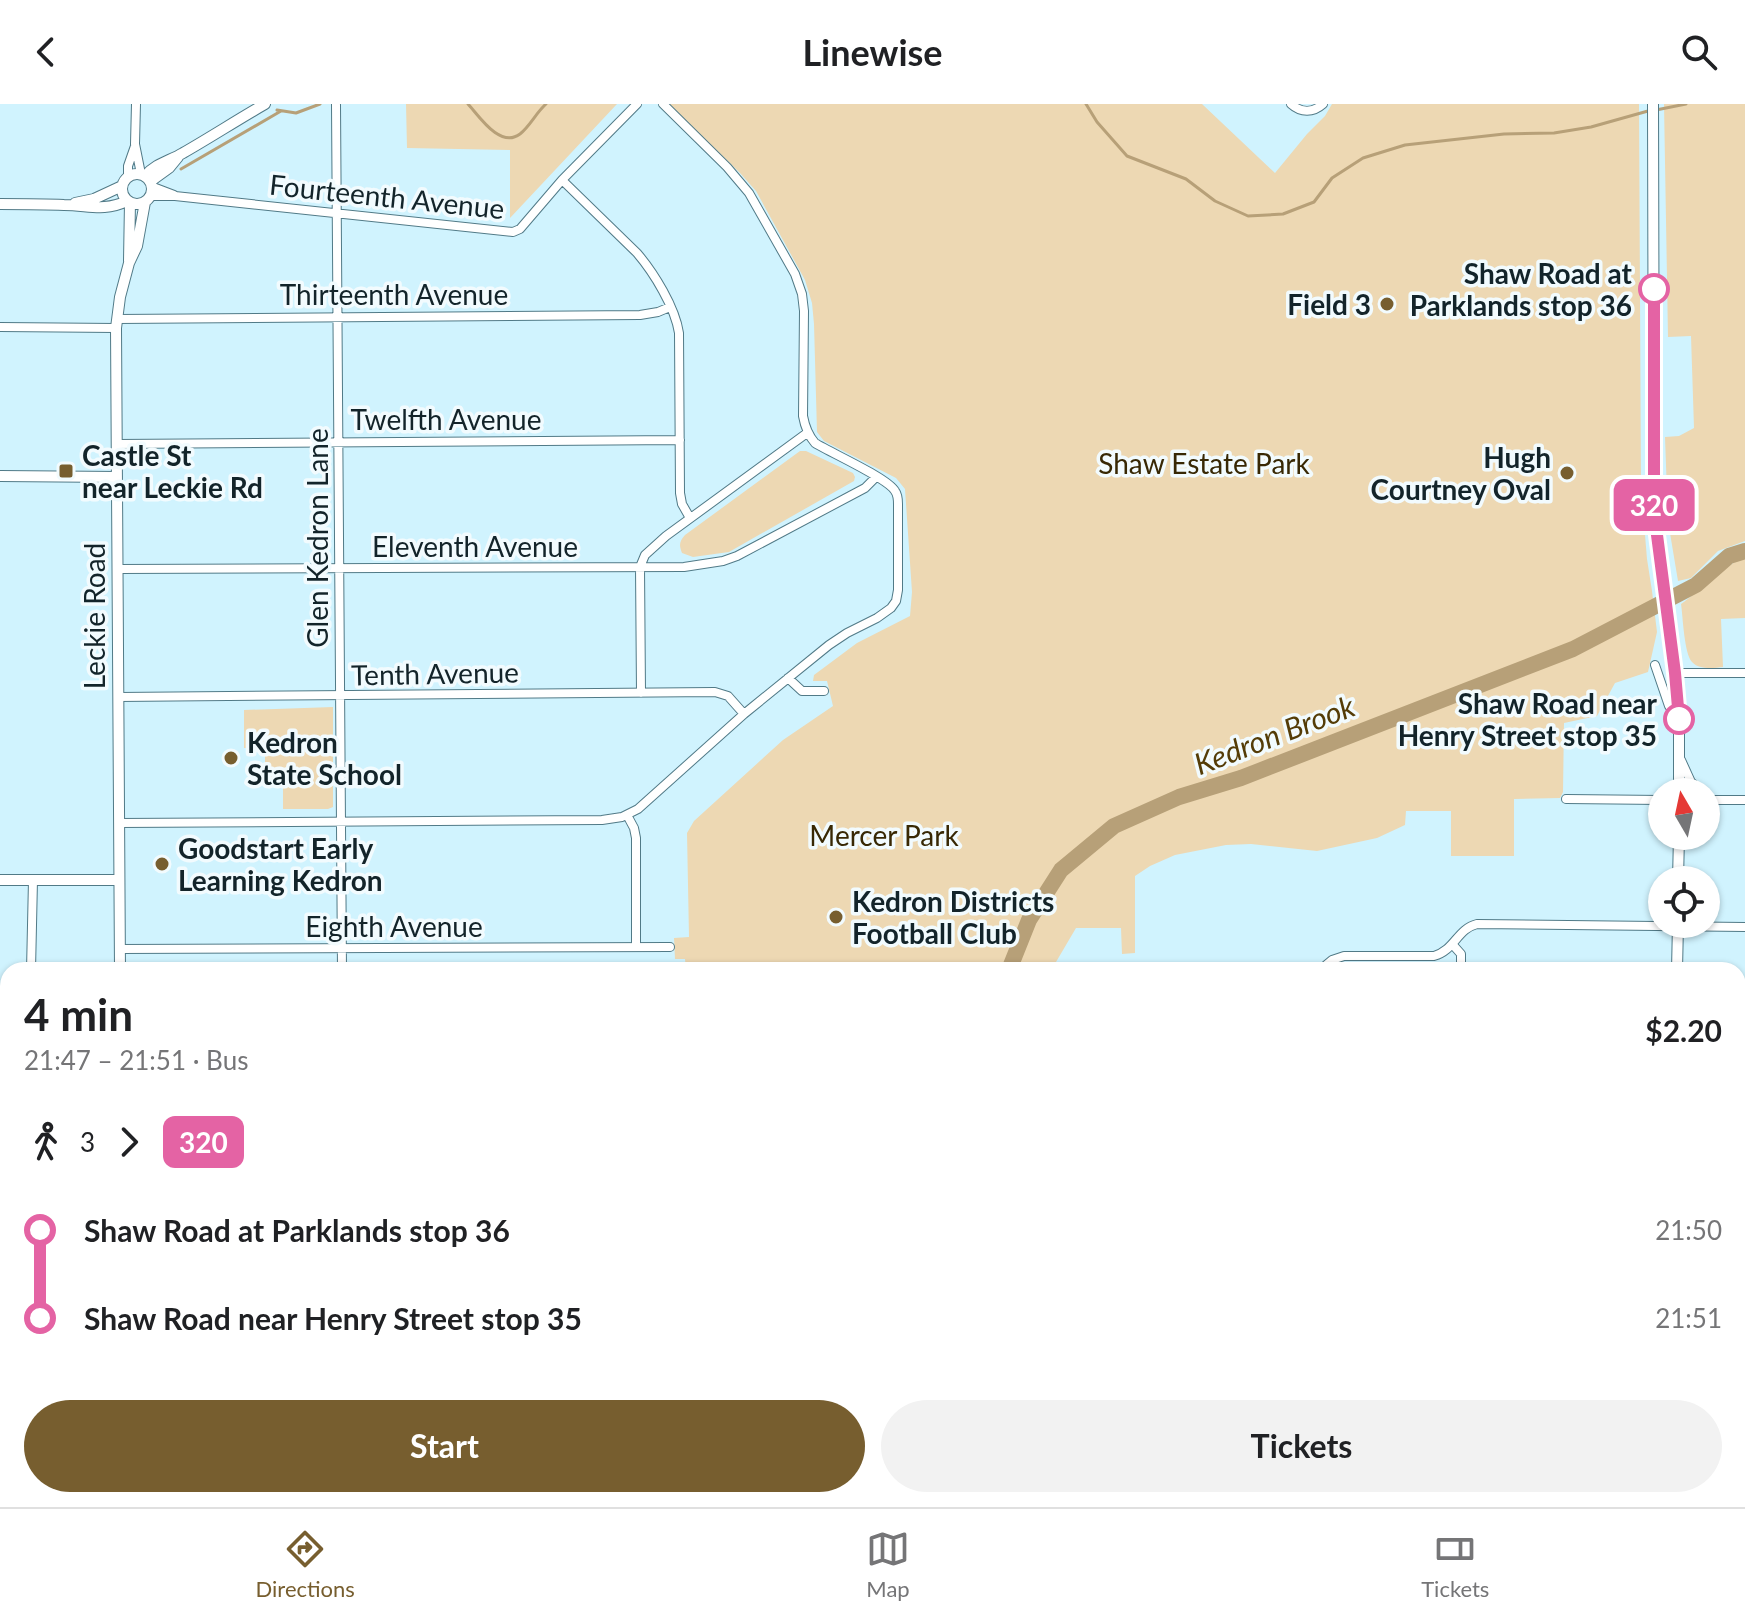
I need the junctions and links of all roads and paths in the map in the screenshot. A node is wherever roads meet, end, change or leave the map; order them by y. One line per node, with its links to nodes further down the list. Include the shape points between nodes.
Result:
1 (136, 104): 9 (street)
2 (265, 104): 12 (street, via 151,169)
3 (637, 104): 10 (street, Fourteenth Avenue)
4 (663, 104): 22 (street, via 749,193 795,274 804,311)
5 (1291, 104): 6 (street, via 1304,111)
6 (1323, 104)
7 (1653, 104): 34 (street, via 1654,499)
8 (336, 105): 16 (street, Glen Kedron Lane)
9 (135, 144): 11 (street); 12 (street)
10 (562, 180): 16 (street, Fourteenth Avenue, via 513,232); 18 (street, via 637,253)
11 (125, 181): 12 (street); 13 (street, Leckie Road, via 123,194); 15 (street, via 110,193)
12 (148, 186): 13 (street, via 140,204); 16 (street, Fourteenth Avenue, via 175,196); 17 (street, Leckie Road)
13 (129, 202): 15 (street, via 87,209); 17 (street, Leckie Road)
14 (0, 204): 15 (street)
15 (70, 205)
16 (337, 213): 19 (street, Glen Kedron Lane)
17 (129, 263): 20 (street, Leckie Road)
18 (670, 307): 19 (street, Thirteenth Avenue, via 640,315); 23 (street, via 679,333)
19 (338, 316): 20 (street, Thirteenth Avenue); 24 (street, Glen Kedron Lane)
20 (117, 323): 21 (street, Thirteenth Avenue); 25 (street, Leckie Road)
21 (0, 327)
22 (807, 433): 28 (street, via 815,443); 29 (street)
23 (680, 440): 24 (street, Twelfth Avenue); 29 (street, via 681,498)
24 (338, 442): 25 (street, Twelfth Avenue); 32 (street, Glen Kedron Lane)
25 (117, 444): 27 (street, Leckie Road)
26 (0, 476): 27 (street)
27 (117, 477): 31 (street, Leckie Road)
28 (876, 477): 30 (street, Eleventh Avenue, via 865,488 737,556 700,565); 36 (street, via 897,496 896,601)
29 (690, 518): 30 (street, via 652,548)
30 (640, 567): 32 (street, Eleventh Avenue); 38 (street)
31 (118, 569): 32 (street, Eleventh Avenue); 40 (street, Leckie Road)
32 (339, 569): 39 (street, Glen Kedron Lane)
33 (1655, 665): 41 (street, via 1669,706)
34 (1675, 673): 35 (street); 41 (street)
35 (1745, 673)
36 (788, 678): 37 (street, via 802,691); 42 (street)
37 (824, 691)
38 (641, 693): 39 (street, Tenth Avenue); 42 (street, Tenth Avenue, via 719,693)
39 (340, 696): 40 (street, Tenth Avenue); 51 (street, Glen Kedron Lane)
40 (118, 697): 52 (street, Leckie Road)
41 (1679, 704): 43 (street)
42 (744, 714): 50 (street)
43 (1680, 756): 44 (street); 45 (street)
44 (1679, 778)
45 (1689, 778)
46 (1566, 799): 47 (street)
47 (1648, 800)
48 (1720, 800): 49 (street)
49 (1745, 800)
50 (627, 815): 51 (street, via 610,820); 61 (street, via 636,838)
51 (341, 822): 52 (street); 64 (street, Glen Kedron Lane)
52 (119, 823): 55 (street, Leckie Road)
53 (0, 880): 54 (street)
54 (33, 880): 55 (street); 65 (street)
55 (119, 880): 63 (street, Leckie Road)
56 (1648, 925): 60 (street, via 1477,924)
57 (1720, 926): 58 (street)
58 (1745, 927)
59 (1678, 938): 70 (street)
60 (1453, 945): 68 (street, via 1434,956 1344,956); 69 (street)
61 (636, 947): 62 (street, Eighth Avenue); 64 (street, Eighth Avenue)
62 (670, 947)
63 (119, 949): 64 (street, Eighth Avenue); 66 (street, Leckie Road)
64 (342, 949): 67 (street, Glen Kedron Lane)
65 (31, 962)
66 (120, 962)
67 (342, 962)
68 (1330, 962)
69 (1461, 962)
70 (1677, 962)

